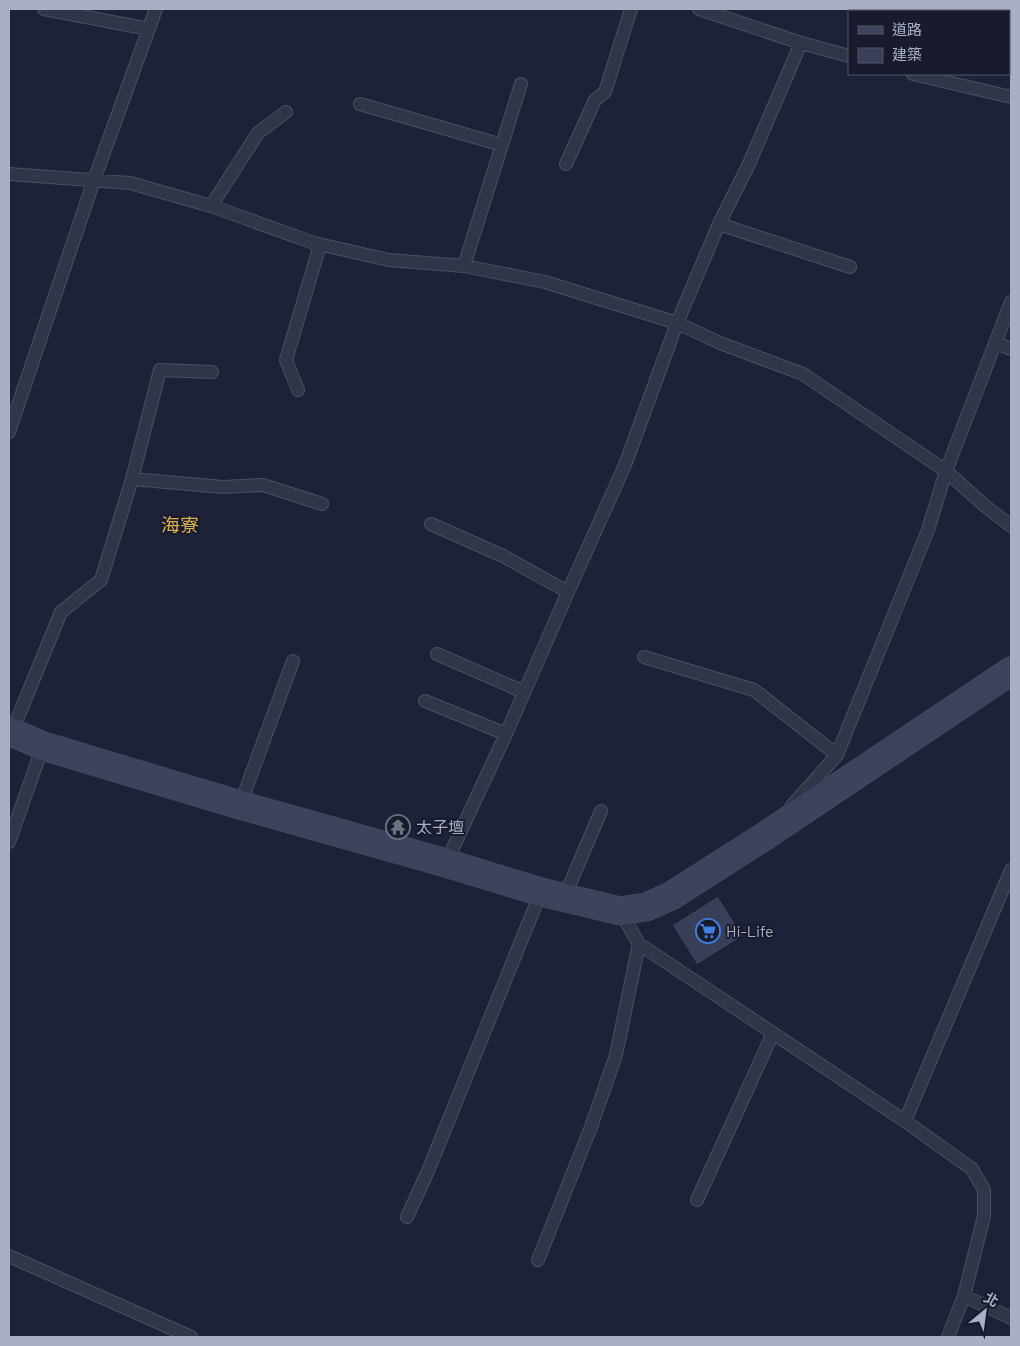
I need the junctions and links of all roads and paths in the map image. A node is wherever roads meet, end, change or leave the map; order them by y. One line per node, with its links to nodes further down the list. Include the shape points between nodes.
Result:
1 (44, 9): 5 (lane)
2 (156, 9): 5 (lane)
3 (631, 9): 14 (lane, via 605,92 595,100)
4 (699, 9): 6 (lane)
5 (149, 29): 16 (lane)
6 (801, 42): 7 (lane); 18 (lane, via 748,166)
7 (848, 56)
8 (917, 75): 10 (lane)
9 (521, 84): 13 (lane)
10 (1011, 97)
11 (360, 104): 13 (lane)
12 (286, 112): 17 (lane, via 258,133)
13 (502, 145): 20 (lane)
14 (566, 164)
15 (9, 174): 16 (lane)
16 (94, 180): 17 (lane, via 130,183); 28 (lane)
17 (211, 206): 19 (lane)
18 (719, 224): 21 (lane); 23 (lane)
19 (320, 244): 20 (lane, via 390,260); 27 (lane, via 286,360)
20 (464, 266): 23 (lane, via 545,282)
21 (850, 266)
22 (1011, 302): 24 (lane)
23 (677, 324): 29 (lane, via 803,374); 34 (lane, via 625,465)
24 (996, 343): 25 (lane); 29 (lane)
25 (1011, 349)
26 (212, 372): 30 (lane, via 160,370)
27 (298, 390)
28 (9, 432)
29 (946, 471): 33 (lane); 44 (lane, via 925,537)
30 (132, 479): 31 (lane, via 223,487 263,485); 41 (lane, via 101,580 61,612)
31 (322, 504)
32 (431, 524): 34 (lane, via 503,556)
33 (1011, 526)
34 (568, 592): 39 (lane)
35 (437, 654): 39 (lane)
36 (644, 657): 44 (lane, via 754,690)
37 (293, 661): 45 (lane)
38 (1011, 671): 47 (street)
39 (524, 692): 42 (lane)
40 (425, 701): 42 (lane)
41 (10, 732): 43 (street)
42 (506, 734): 49 (lane)
43 (43, 746): 45 (street); 48 (lane)
44 (837, 755): 47 (lane)
45 (240, 805): 49 (street)
46 (601, 811): 51 (lane)
47 (765, 836): 52 (street, via 671,896 646,907)
48 (9, 842)
49 (446, 863): 51 (street)
50 (1011, 870): 55 (lane)
51 (552, 895): 52 (street); 57 (lane)
52 (620, 912): 53 (lane)
53 (639, 944): 54 (lane); 59 (lane, via 616,1055 591,1128)
54 (773, 1033): 55 (lane); 56 (lane)
55 (906, 1121): 60 (lane, via 972,1169 984,1190 984,1216)
56 (697, 1200)
57 (407, 1217)
58 (9, 1256): 62 (lane)
59 (538, 1260)
60 (964, 1296): 61 (lane); 63 (lane)
61 (1011, 1318)
62 (191, 1337)
63 (948, 1337)

